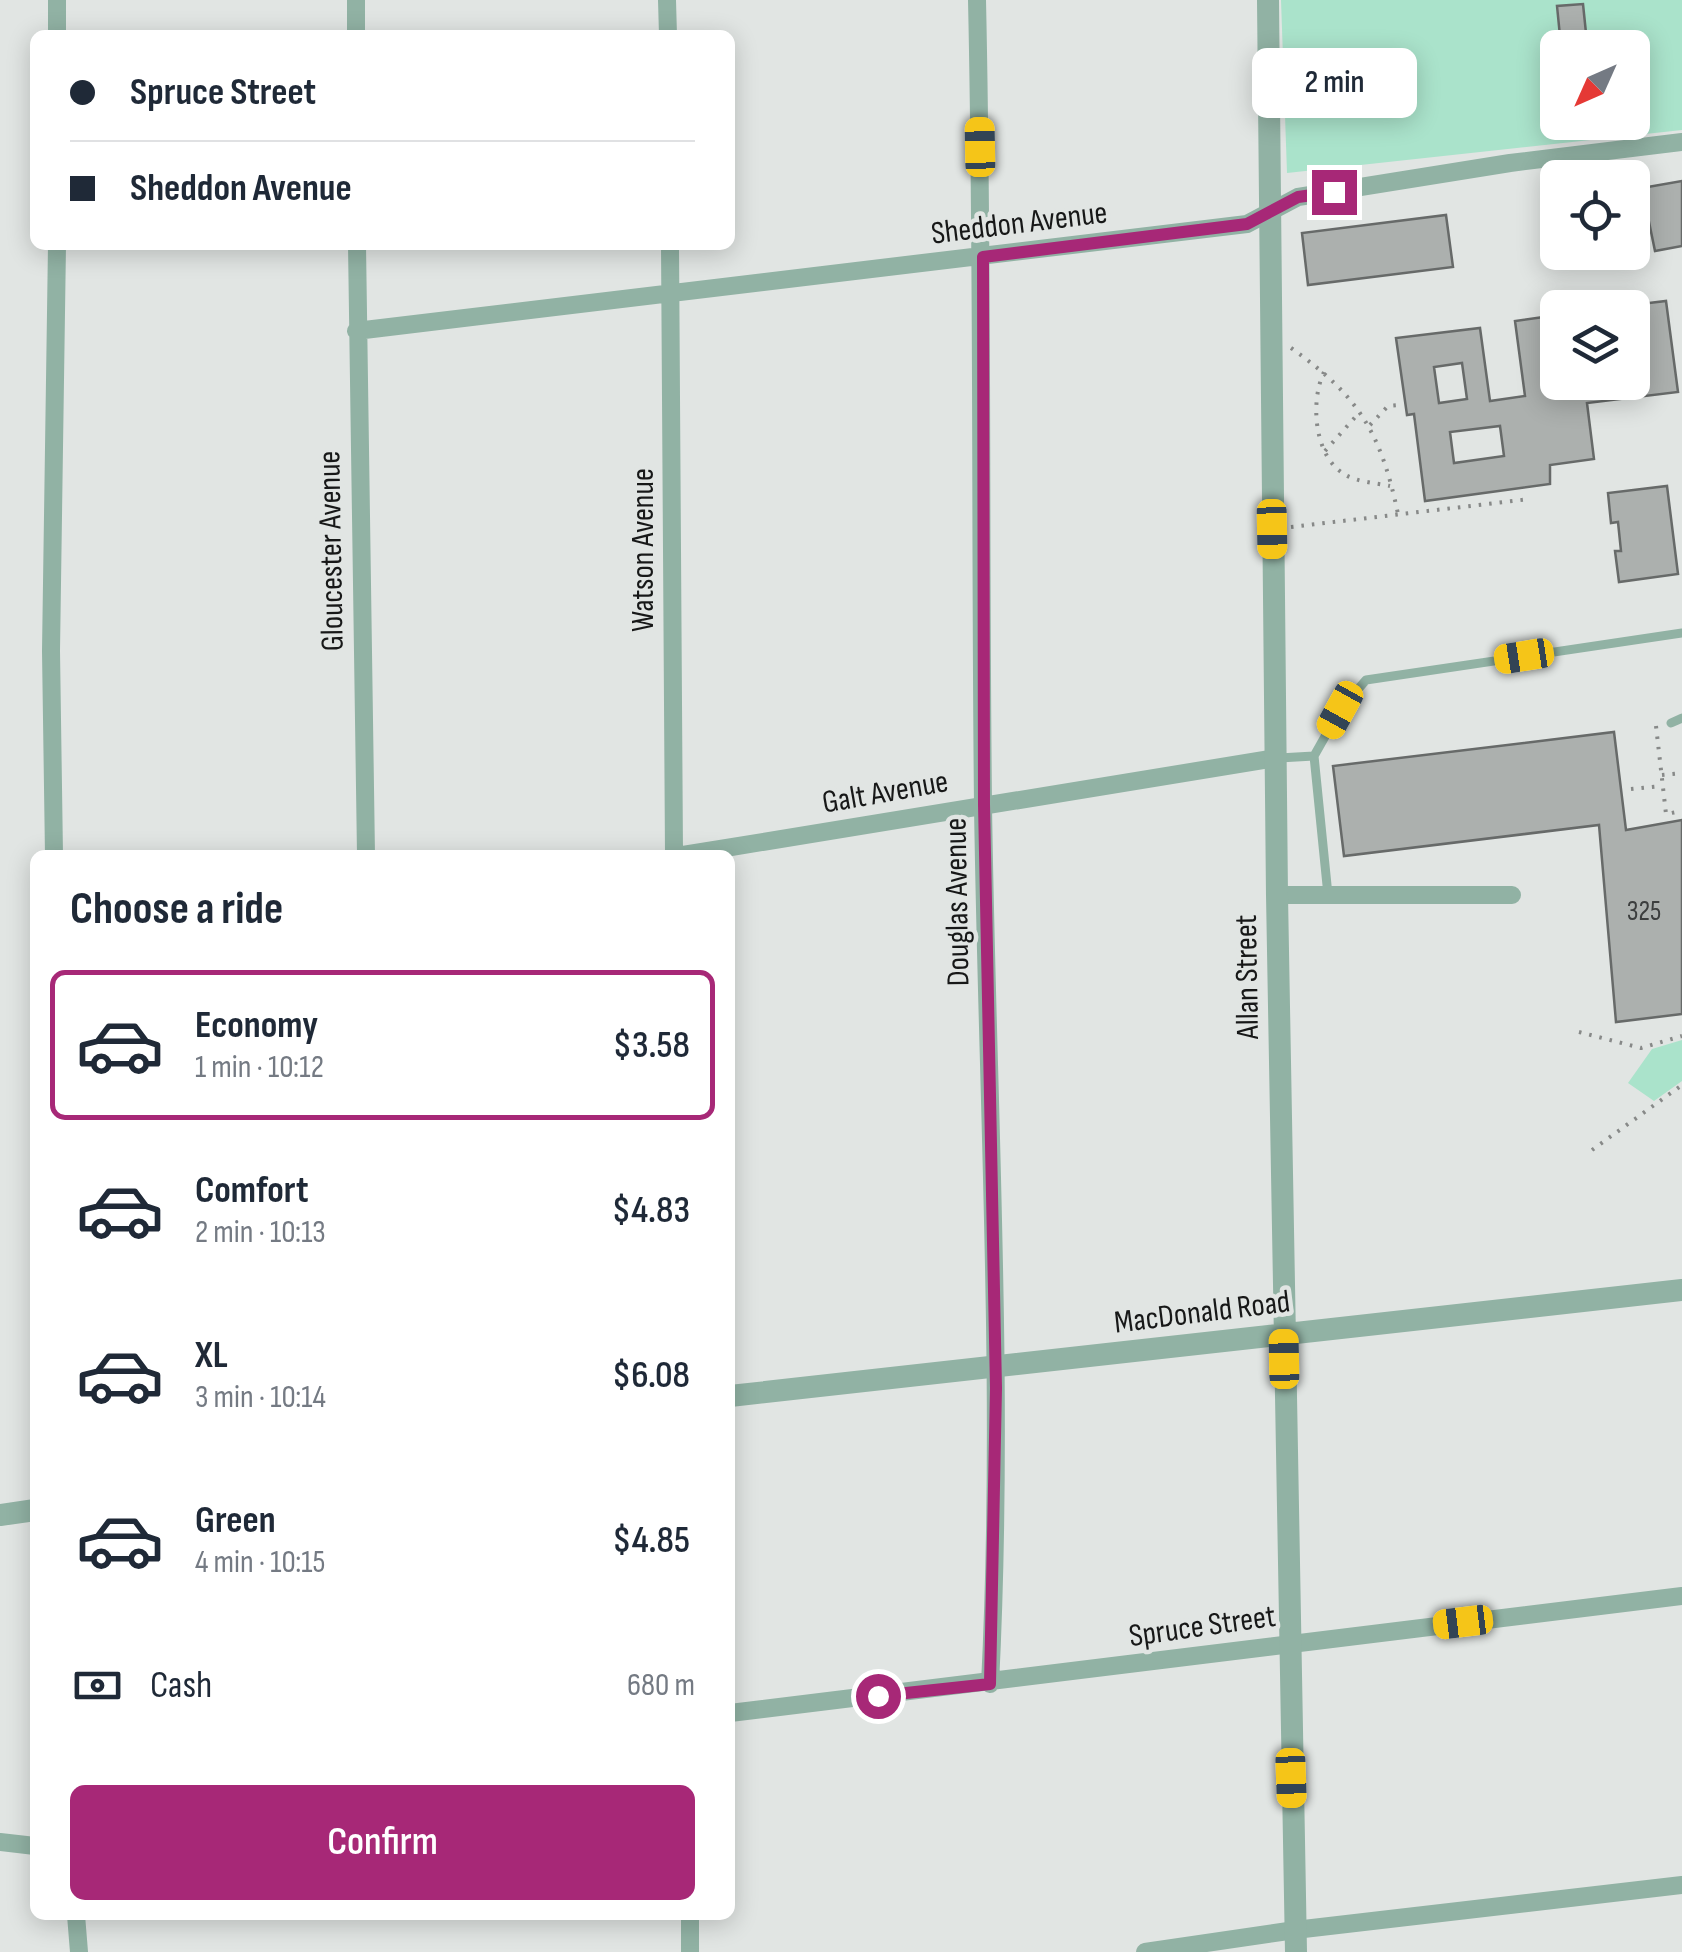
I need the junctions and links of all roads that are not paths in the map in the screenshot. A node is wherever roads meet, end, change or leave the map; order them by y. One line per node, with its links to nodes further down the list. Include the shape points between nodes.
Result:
1 (56, 0): 6 (street)
2 (356, 0): 7 (street)
3 (668, 0): 8 (street)
4 (977, 0): 14 (street, Douglas Avenue)
5 (1268, 0): 10 (street, Allan Street)
6 (57, 30)
7 (356, 30)
8 (668, 30)
9 (1682, 142): 10 (street, Sheddon Avenue, via 1298,197)
10 (1269, 214): 14 (street, Sheddon Avenue, via 1247,224); 21 (street, Allan Street)
11 (57, 250): 23 (street)
12 (356, 250): 16 (street, Gloucester Avenue)
13 (670, 250): 15 (street, Watson Avenue)
14 (983, 257): 15 (street, Sheddon Avenue); 22 (street, Douglas Avenue)
15 (671, 294): 16 (street, Sheddon Avenue); 25 (street, Watson Avenue)
16 (356, 330): 24 (street, Gloucester Avenue)
17 (1682, 633): 20 (lane, via 1366,680)
18 (1682, 718): 19 (lane)
19 (1670, 723)
20 (1314, 756): 21 (lane); 28 (lane)
21 (1276, 758): 22 (street, Galt Avenue); 27 (street, Allan Street)
22 (984, 804): 26 (street, Galt Avenue); 32 (street, Douglas Avenue)
23 (54, 850)
24 (366, 850)
25 (674, 850)
26 (713, 850)
27 (1277, 895): 28 (street); 31 (street, Allan Street)
28 (1328, 895): 29 (street)
29 (1512, 895)
30 (1682, 1290): 31 (street, MacDonald Road)
31 (1284, 1334): 32 (street, MacDonald Road); 37 (street, Allan Street)
32 (996, 1368): 33 (street, MacDonald Road); 38 (street, Douglas Avenue)
33 (735, 1395)
34 (30, 1511): 35 (street)
35 (0, 1514)
36 (1682, 1596): 37 (street, Spruce Street)
37 (1288, 1643): 38 (street, Spruce Street); 45 (street, Allan Street)
38 (990, 1684): 39 (street, Spruce Street)
39 (735, 1713)
40 (0, 1842): 41 (street)
41 (30, 1845)
42 (1682, 1885): 45 (street)
43 (76, 1920): 46 (street)
44 (690, 1920): 47 (street)
45 (1295, 1941): 48 (street)
46 (79, 1952)
47 (690, 1952)
48 (1146, 1952)

